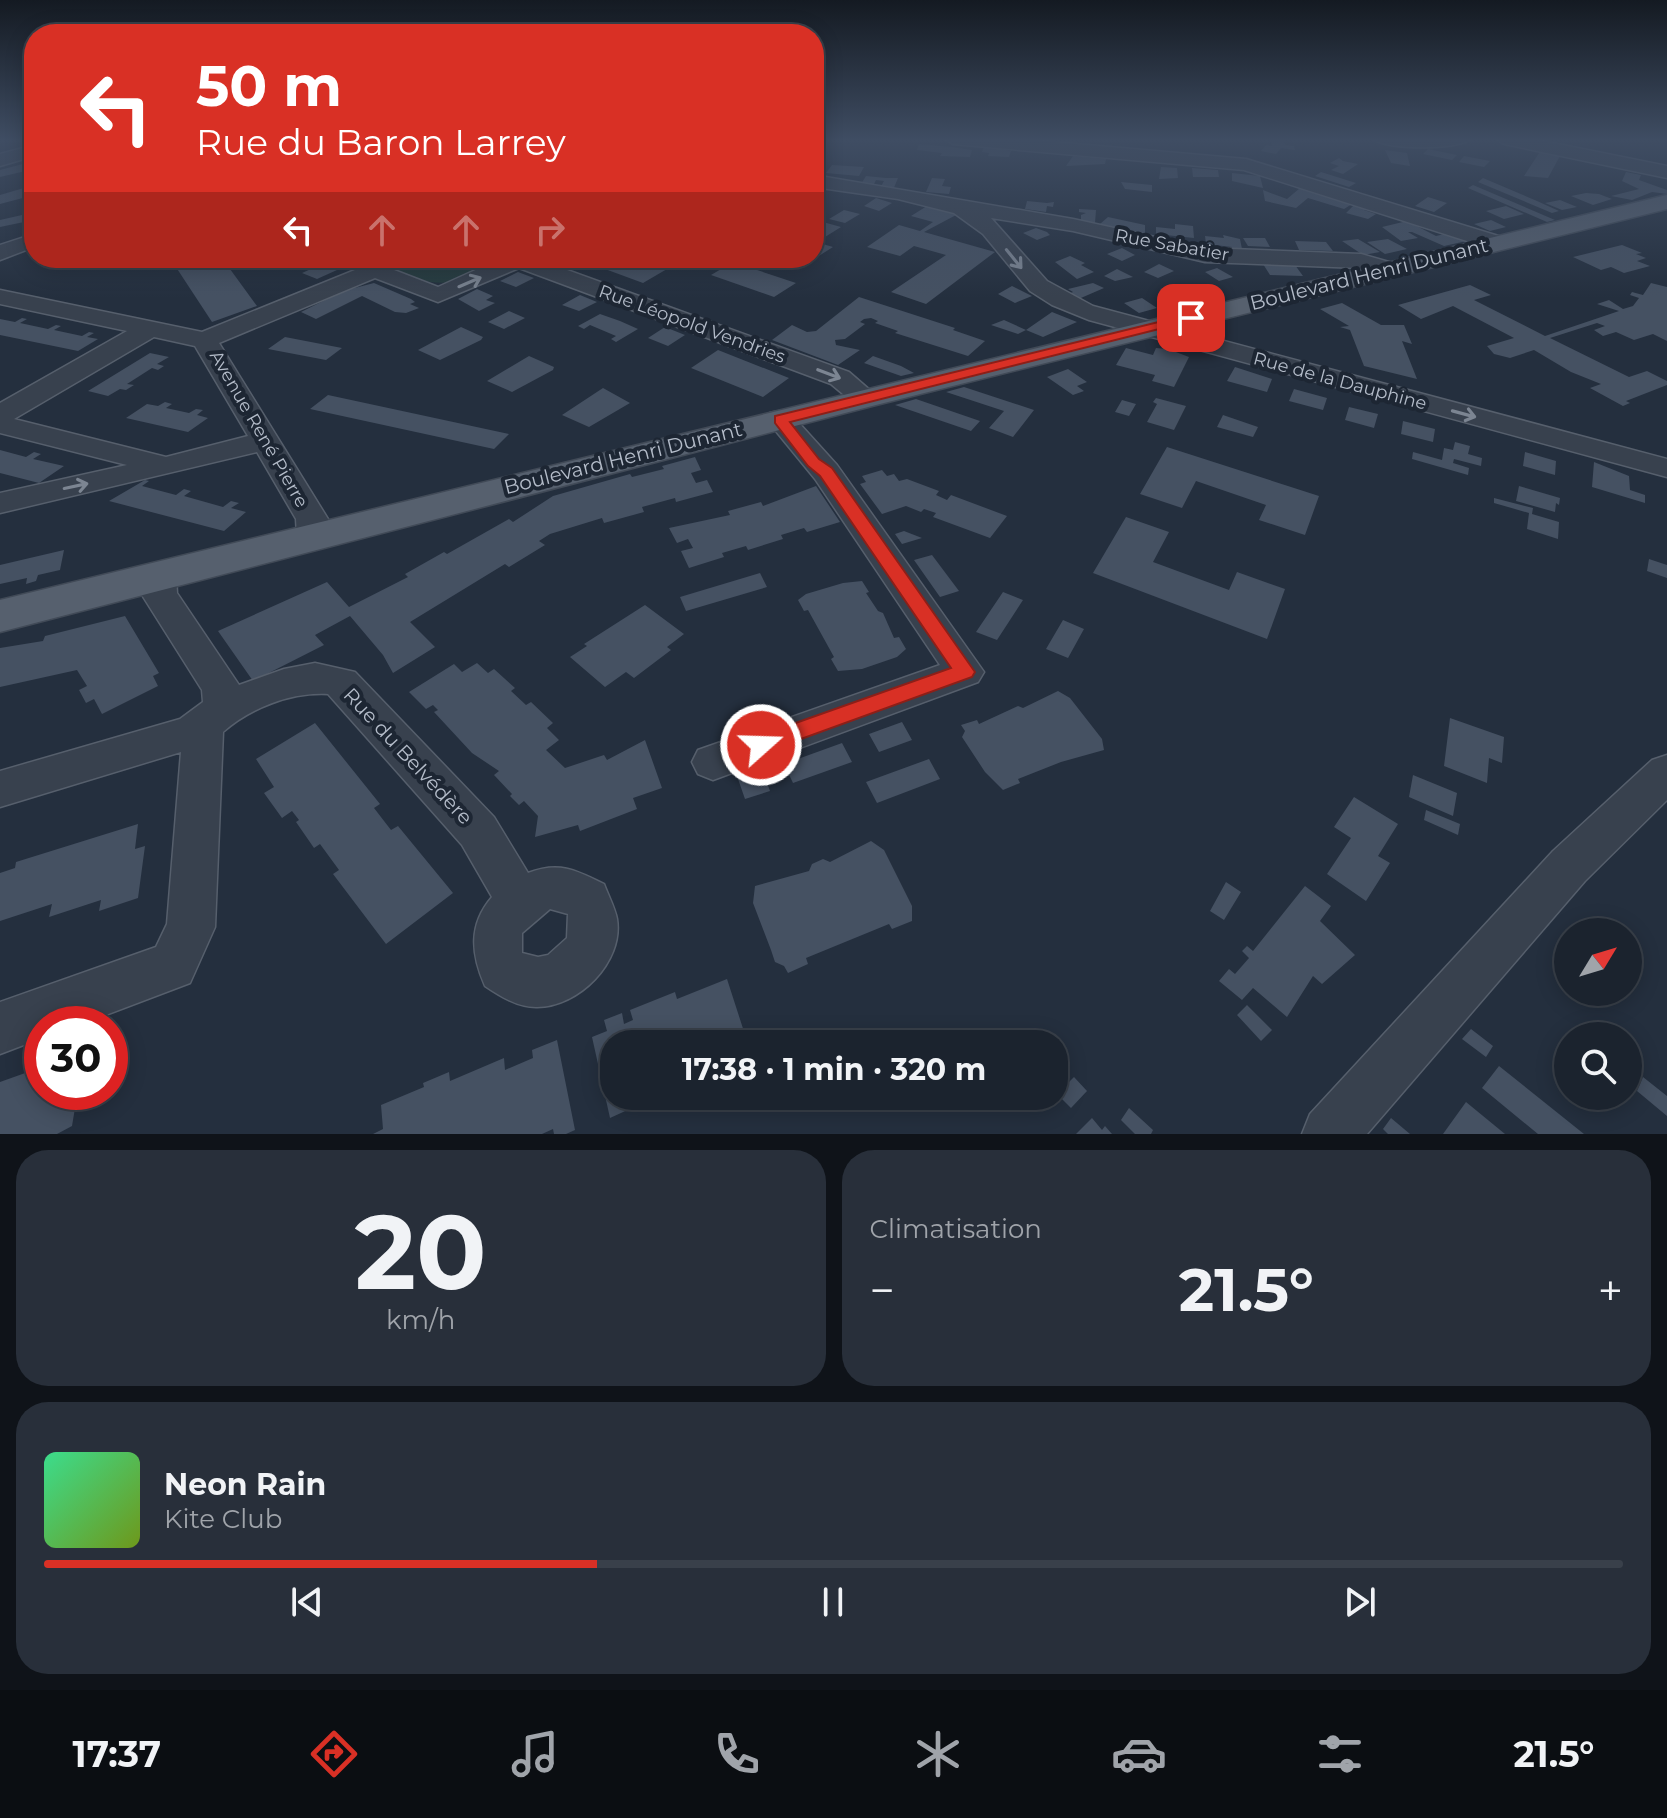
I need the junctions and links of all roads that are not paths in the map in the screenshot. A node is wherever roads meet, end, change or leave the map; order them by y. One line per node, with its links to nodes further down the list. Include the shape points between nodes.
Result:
1 (877, 192): 4 (street, Rue de la Dauphine)
2 (1333, 192): 5 (street)
3 (1667, 202): 5 (main road, Boulevard Henri Dunant)
4 (958, 206): 12 (street, Rue Sabatier, via 1205,255 1361,261); 15 (street, Rue de la Dauphine, one-way to 15, via 986,225 1043,288 1090,313)
5 (1497, 243): 12 (main road, Boulevard Henri Dunant)
6 (24, 244): 7 (street)
7 (0, 253)
8 (374, 268): 11 (street)
9 (496, 268): 11 (street, one-way to 9, via 438,295)
10 (541, 268): 17 (street, Rue Léopold Vendries, one-way to 17, via 840,378)
11 (371, 269): 16 (street)
12 (1388, 269): 15 (main road, Boulevard Henri Dunant)
13 (0, 297): 14 (street, Avenue René Pierre)
14 (151, 328): 16 (street, Avenue René Pierre); 18 (street)
15 (1145, 329): 17 (main road, Boulevard Henri Dunant); 23 (street, Rue de la Dauphine, one-way to 23)
16 (204, 340): 21 (street, Avenue René Pierre)
17 (865, 398): 19 (main road, Boulevard Henri Dunant)
18 (0, 415)
19 (780, 419): 25 (main road, Boulevard Henri Dunant); 29 (street, via 826,472 965,672)
20 (0, 424): 22 (street)
21 (265, 440): 22 (street); 25 (street, Avenue René Pierre, via 312,519)
22 (167, 466): 24 (street, one-way to 22)
23 (1667, 468)
24 (0, 503)
25 (313, 536): 26 (main road, Boulevard Henri Dunant)
26 (159, 577): 27 (main road, Boulevard Henri Dunant); 28 (street, via 160,595 221,688)
27 (0, 616)
28 (213, 718): 31 (street, Rue du Belvédère); 32 (street, Rue du Belvédère, via 299,680 329,677 341,683 478,831); 33 (street, via 191,927 173,966)
29 (713, 762)
30 (1667, 773): 34 (street, via 1569,866)
31 (0, 789)
32 (519, 900)
33 (0, 1028)
34 (1330, 1134)

